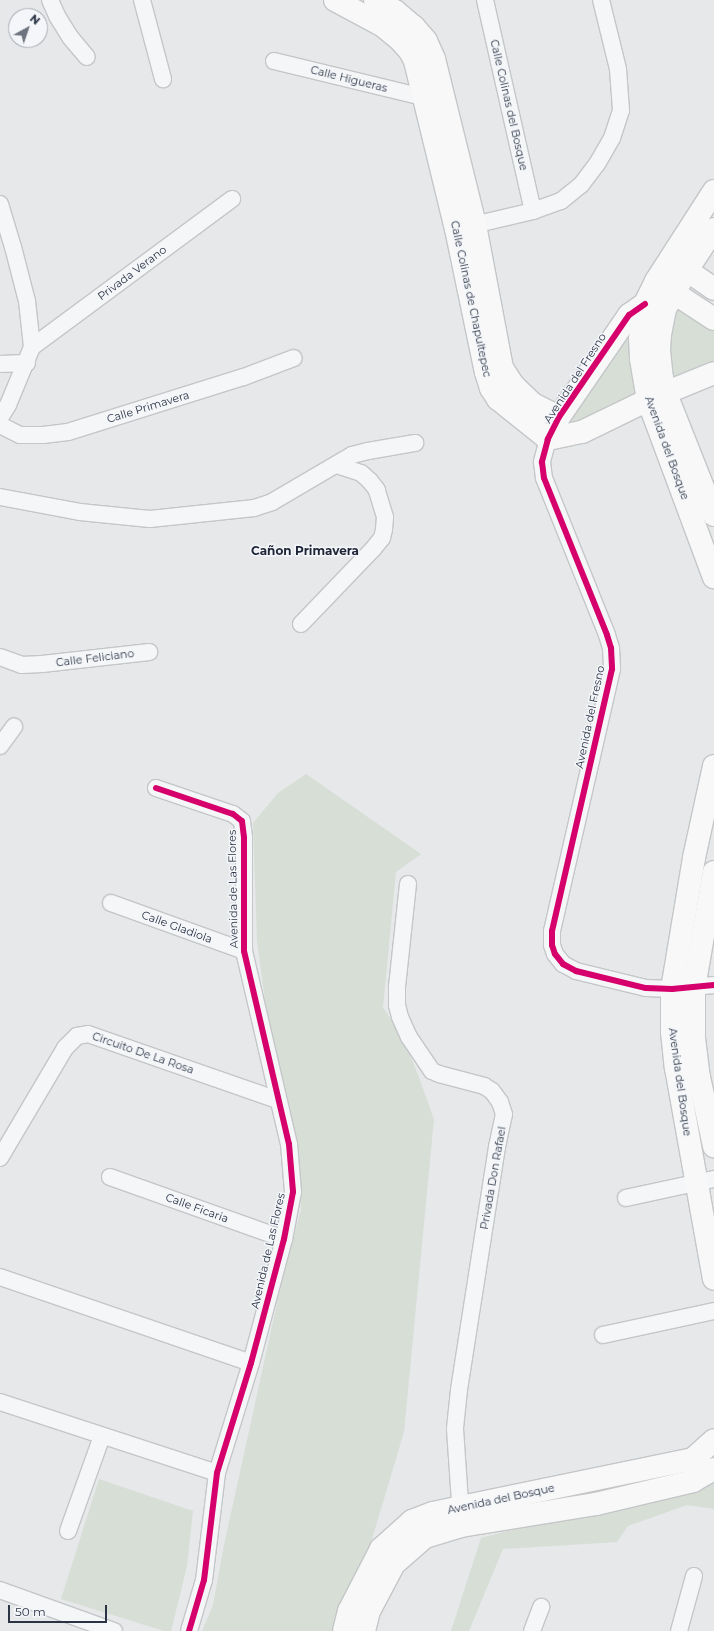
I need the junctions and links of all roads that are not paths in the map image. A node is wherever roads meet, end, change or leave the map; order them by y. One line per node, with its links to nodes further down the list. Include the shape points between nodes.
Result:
1 (50, 0): 7 (street, via 70,37)
2 (142, 0): 9 (street)
3 (335, 0): 6 (street, Calle Colinas de Chapultepec)
4 (485, 0): 14 (street, Calle Colinas del Bosque)
5 (601, 0): 14 (street, via 618,69 621,110 612,138 581,186 561,201)
6 (368, 5): 10 (street, Calle Colinas de Chapultepec, via 383,26 410,51 415,61); 15 (street, Calle Colinas de Chapultepec, via 395,11 426,41 434,59 442,86)
7 (87, 57)
8 (274, 61): 10 (street, Calle Higueras)
9 (163, 79)
10 (423, 97): 15 (street, Calle Colinas de Chapultepec)
11 (714, 191): 18 (street, Avenida del Bosque)
12 (232, 199): 25 (street, Privada Verano)
13 (0, 204): 17 (street)
14 (533, 210): 15 (street)
15 (465, 227): 31 (street, Calle Colinas de Chapultepec, via 502,368 513,385 533,404); 34 (street, Calle Colinas de Chapultepec, via 486,372 491,388 512,412)
16 (714, 229): 19 (street, Avenida del Bosque)
17 (7, 248): 25 (street, via 27,301)
18 (669, 258): 19 (street); 20 (street, Avenida del Bosque)
19 (687, 270): 21 (street); 22 (street, Avenida del Bosque)
20 (656, 281): 22 (street); 23 (street, Avenida del Bosque)
21 (714, 289)
22 (674, 292): 24 (street); 30 (street, Avenida del Bosque, via 665,309 660,335 662,378)
23 (645, 304): 30 (street, Avenida del Bosque, via 640,338 641,358); 31 (street, Avenida del Fresno, via 629,315)
24 (714, 319)
25 (32, 348): 27 (street)
26 (294, 358): 33 (street, Calle Primavera, via 244,377 68,432 20,435)
27 (27, 363): 28 (street); 32 (street)
28 (0, 364)
29 (714, 373): 30 (street)
30 (657, 397): 34 (street, via 582,432); 38 (street, Avenida del Bosque); 39 (street, Avenida del Bosque)
31 (558, 417): 34 (street, Avenida del Fresno)
32 (0, 418)
33 (0, 425)
34 (548, 439): 52 (street, Avenida del Fresno, via 542,462 544,478 607,635 611,648 612,669 552,931 552,945 563,964 576,971 646,988)
35 (415, 443): 36 (street, via 368,451)
36 (336, 465): 37 (street, via 272,502 254,508 157,519 80,512); 40 (street, via 361,473 377,490 385,517 384,529 382,538)
37 (0, 497)
38 (714, 515)
39 (714, 577)
40 (301, 624)
41 (149, 652): 42 (street, Calle Feliciano, via 22,665)
42 (0, 657)
43 (14, 727): 44 (street)
44 (0, 746)
45 (714, 766): 52 (street, Avenida del Bosque, via 694,858)
46 (156, 788): 50 (street, Avenida de Las Flores, via 233,814 242,821)
47 (714, 872): 51 (street, Avenida del Bosque)
48 (408, 884): 70 (street, Privada Don Rafael, via 398,988 397,1005 400,1017 409,1037 432,1071 484,1086 492,1091 500,1102 504,1114 459,1390 455,1429)
49 (111, 902): 50 (street, Calle Gladiola)
50 (244, 951): 53 (street, Avenida de Las Flores)
51 (704, 986): 52 (street, Avenida del Fresno); 54 (street, Avenida del Bosque, via 694,1038 699,1077)
52 (672, 989): 57 (street, Avenida del Bosque, via 672,1032 676,1068)
53 (278, 1100): 55 (street, Circuito De La Rosa, via 88,1034 77,1036 65,1048); 59 (street, Avenida de Las Flores, via 289,1144 293,1192)
54 (714, 1146)
55 (0, 1158)
56 (110, 1177): 59 (street, Calle Ficaria)
57 (705, 1181): 58 (street); 61 (street, Avenida del Bosque)
58 (626, 1198)
59 (284, 1240): 64 (street, Avenida de Las Flores)
60 (0, 1277): 64 (street)
61 (714, 1279)
62 (714, 1311): 63 (street)
63 (603, 1335)
64 (251, 1363): 69 (street, Avenida de Las Flores)
65 (1, 1406): 66 (street)
66 (102, 1436): 69 (street); 71 (street)
67 (714, 1440): 70 (street, Avenida del Bosque, via 693,1459)
68 (714, 1470): 70 (street, Avenida del Bosque, via 693,1481 596,1504)
69 (217, 1473): 76 (street, Avenida de Las Flores, via 204,1580)
70 (461, 1516): 77 (street, Avenida del Bosque, via 433,1514 412,1521 381,1549 349,1611); 78 (street, Avenida del Bosque, via 425,1537 394,1564 369,1611)
71 (68, 1531)
72 (694, 1576): 80 (street)
73 (0, 1590): 75 (street)
74 (541, 1607): 79 (street)
75 (114, 1631)
76 (190, 1631)
77 (344, 1631)
78 (364, 1631)
79 (532, 1631)
80 (679, 1631)

